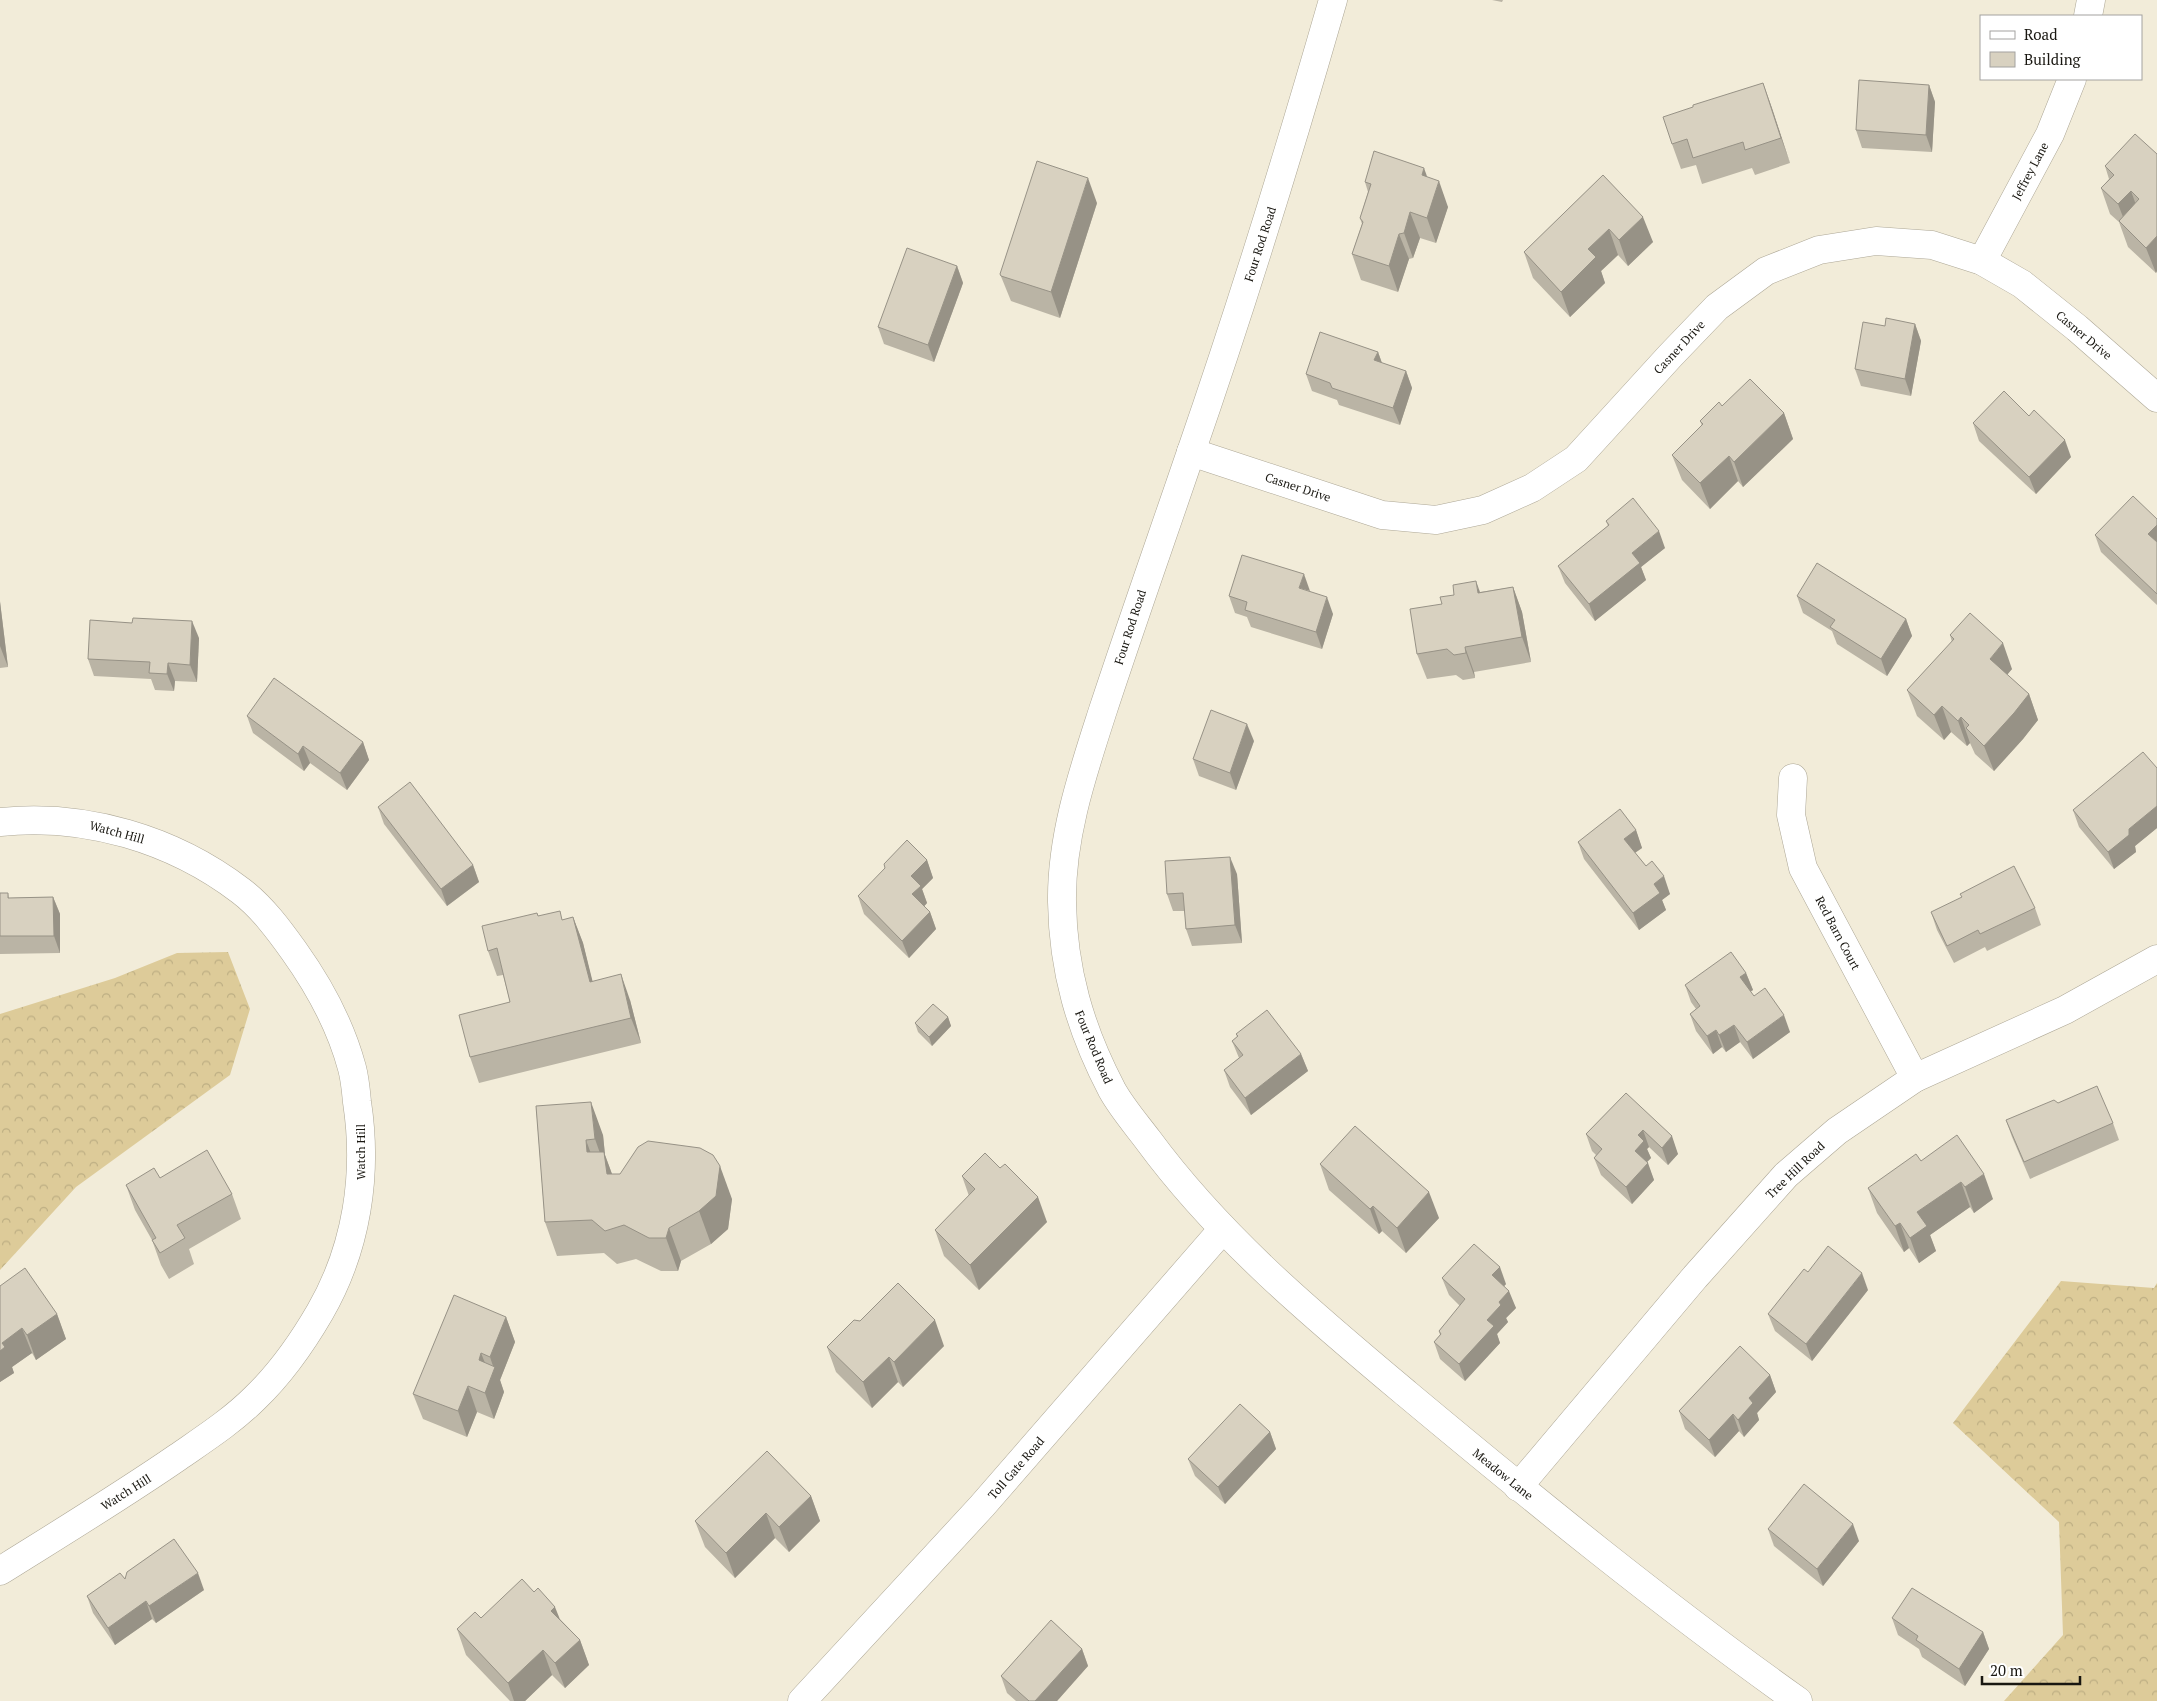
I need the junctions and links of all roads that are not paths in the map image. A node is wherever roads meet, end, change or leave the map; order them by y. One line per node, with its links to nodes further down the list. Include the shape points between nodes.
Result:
1 (1333, 0): 7 (street, Four Rod Road, via 1285,165)
2 (2091, 0): 3 (street)
3 (2088, 15)
4 (2072, 80): 5 (street, Jeffrey Lane, via 2050,134)
5 (1982, 261): 6 (street, Casner Drive, via 2022,284); 7 (street, Casner Drive, via 1932,246 1876,241 1819,250 1766,271 1717,307 1576,459 1532,488 1483,510 1436,520 1382,515)
6 (2157, 398)
7 (1192, 452): 12 (street, Four Rod Road, via 1136,607 1082,778 1067,838 1062,896 1065,957 1080,1018 1114,1094 1169,1168)
8 (1794, 778): 11 (street, Red Barn Court, via 1791,815 1803,868)
9 (0, 822): 14 (street, Watch Hill, via 28,819 93,824 151,841 201,865 243,892 279,930 310,974 334,1020 352,1068 360,1119 362,1164 357,1212 343,1264 321,1310 293,1355 255,1398 157,1472)
10 (2157, 958): 11 (street, Tree Hill Road, via 2065,1010)
11 (1915, 1078): 13 (street, Tree Hill Road, via 1837,1130 1786,1175 1695,1277)
12 (1223, 1229): 13 (street, Meadow Lane, via 1332,1331); 15 (street, Toll Gate Road, via 982,1506)
13 (1518, 1487): 16 (street, Meadow Lane, via 1728,1651)
14 (0, 1571)
15 (802, 1701)
16 (1798, 1701)

